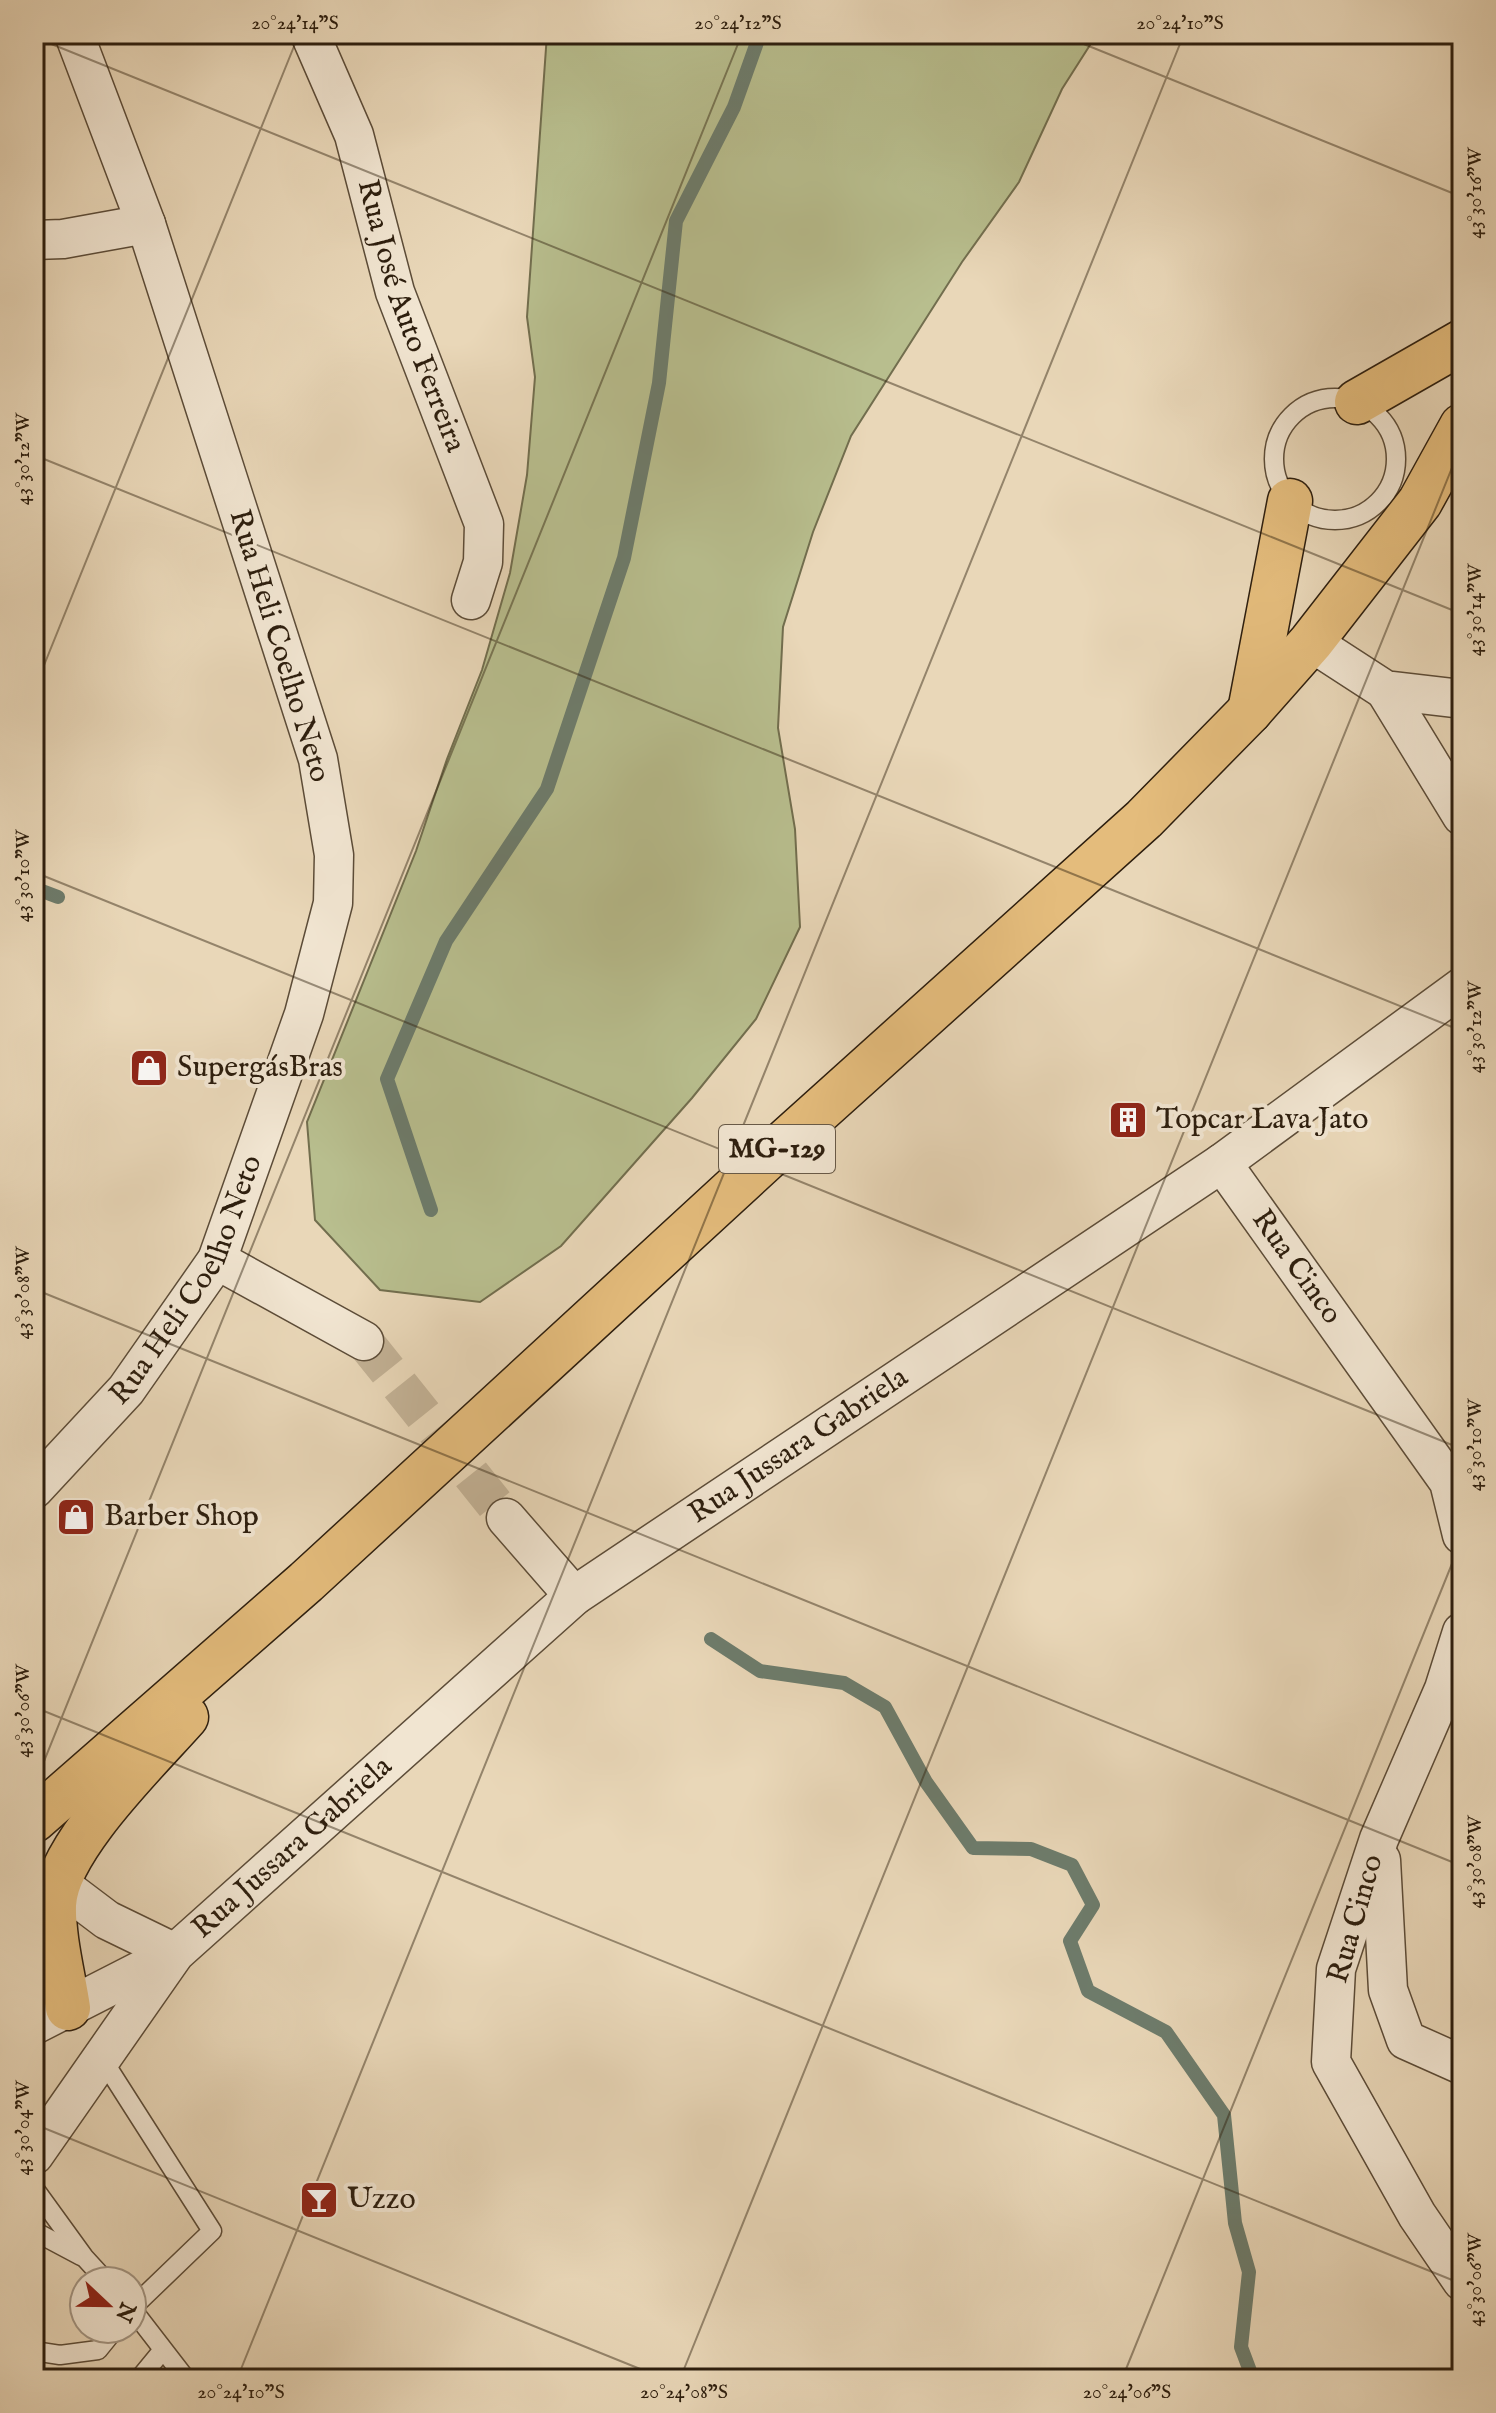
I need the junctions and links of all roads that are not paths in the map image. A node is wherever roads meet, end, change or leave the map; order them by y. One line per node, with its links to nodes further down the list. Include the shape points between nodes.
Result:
1 (74, 34): 3 (street, Rua Heli Coelho Neto)
2 (310, 34): 10 (street, Rua José Auto Ferreira, via 354,135 395,292 484,524 483,562)
3 (146, 224): 4 (street); 18 (street, Rua Heli Coelho Neto, via 318,759 334,855 333,903 304,1014)
4 (34, 240)
5 (1462, 342): 6 (main road)
6 (1357, 402): 8 (lane, via 1388,428); 9 (lane, via 1316,401 1297,411 1284,427 1275,465)
7 (1462, 426): 8 (main road, MG-129)
8 (1405, 494): 9 (lane, via 1344,520 1306,513); 11 (main road, MG-129)
9 (1290, 501): 14 (main road)
10 (471, 600)
11 (1311, 642): 12 (street); 14 (main road, MG-129)
12 (1385, 690): 13 (street); 15 (street)
13 (1462, 699)
14 (1250, 711): 23 (main road, MG-129, via 1144,819)
15 (1462, 816)
16 (1462, 987): 17 (street, Rua Jussara Gabriela)
17 (1222, 1163): 22 (street, Rua Cinco, via 1449,1482); 24 (street, Rua Jussara Gabriela)
18 (217, 1260): 19 (street); 20 (street, Rua Heli Coelho Neto, via 126,1390)
19 (364, 1341)
20 (34, 1489)
21 (506, 1518): 24 (street)
22 (1462, 1535)
23 (306, 1582): 26 (main road, MG-129); 28 (main road, via 88,1828)
24 (574, 1596): 29 (street, Rua Jussara Gabriela)
25 (1462, 1632): 27 (street, Rua Cinco, via 1444,1689)
26 (34, 1820)
27 (1379, 1839): 32 (street, via 1388,1990 1406,2040); 38 (street, Rua Cinco, via 1336,1969 1331,2062 1417,2215)
28 (58, 1883): 29 (street, Rua Jussara Gabriela, via 107,1920); 30 (main road)
29 (175, 1953): 30 (street, Rua Jussara Gabriela); 31 (street, Rua Jussara Gabriela)
30 (51, 2017)
31 (101, 2057): 33 (street, Rua Jussara Gabriela); 39 (lane, via 212,2231)
32 (1462, 2065)
33 (34, 2155)
34 (34, 2188): 36 (lane)
35 (34, 2231): 36 (lane)
36 (84, 2257): 37 (lane)
37 (91, 2265)
38 (1462, 2281)
39 (148, 2293)
40 (148, 2331): 43 (lane)
41 (102, 2345): 42 (lane, via 60,2355)
42 (34, 2351)
43 (162, 2351): 44 (lane); 45 (lane)
44 (139, 2379)
45 (186, 2379)

